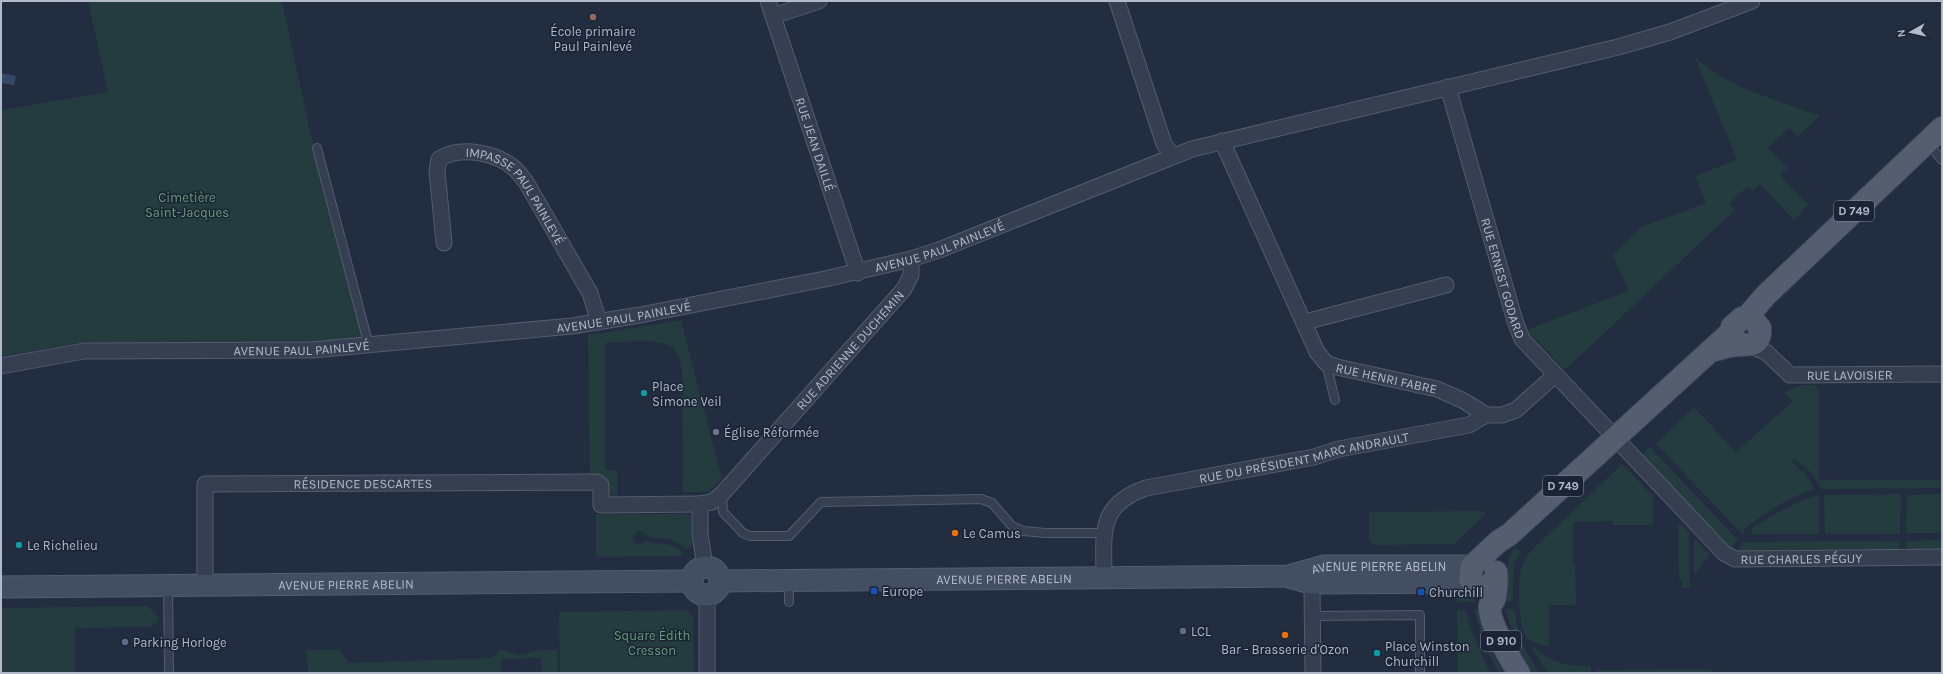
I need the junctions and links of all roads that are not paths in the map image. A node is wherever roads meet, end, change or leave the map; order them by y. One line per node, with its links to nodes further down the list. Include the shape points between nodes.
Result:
1 (768, 1): 5 (street, RUE JEAN DAILLÉ)
2 (819, 1): 5 (street)
3 (1117, 1): 11 (street, via 1164,144)
4 (1752, 1): 6 (street, AVENUE PAUL PAINLEVÉ, via 1670,32 1618,47)
5 (773, 16): 15 (street, RUE JEAN DAILLÉ)
6 (1448, 87): 8 (street, AVENUE PAUL PAINLEVÉ); 24 (street, RUE ERNEST GODARD, via 1516,325 1522,339)
7 (1942, 128): 9 (main road, D 749)
8 (1222, 141): 11 (street, AVENUE PAUL PAINLEVÉ); 18 (street, RUE HENRI FABRE)
9 (1926, 143): 12 (lane); 19 (main road, D 749, via 1766,295)
10 (317, 148): 20 (lane)
11 (1172, 156): 14 (street, AVENUE PAUL PAINLEVÉ)
12 (1942, 160)
13 (444, 243): 17 (street, IMPASSE PAUL PAINLEVÉ, via 437,171 439,159 448,153 461,152 492,156 514,168 526,182 590,293)
14 (911, 259): 15 (street, AVENUE PAUL PAINLEVÉ); 28 (street, RUE ADRIENNE DUCHEMIN, via 911,275 904,289)
15 (858, 273): 17 (street, AVENUE PAUL PAINLEVÉ)
16 (1446, 285): 18 (street)
17 (599, 322): 20 (street, AVENUE PAUL PAINLEVÉ)
18 (1305, 322): 21 (street, RUE HENRI FABRE, via 1317,352)
19 (1751, 335): 23 (street, RUE LAVOISIER, via 1790,375); 27 (main road, D 749, via 1709,351)
20 (369, 346): 22 (street, AVENUE PAUL PAINLEVÉ, via 312,350 84,351)
21 (1326, 363): 25 (lane); 26 (street, RUE HENRI FABRE, via 1337,368 1437,389 1464,401)
22 (1, 366)
23 (1942, 374)
24 (1554, 375): 26 (street, RUE DU PRÉSIDENT MARC ANDRAULT, via 1516,410 1502,415); 27 (street, RUE ERNEST GODARD)
25 (1335, 400)
26 (1486, 415): 30 (street, RUE DU PRÉSIDENT MARC ANDRAULT, via 1469,425 1146,488 1132,493 1112,508 1106,520)
27 (1616, 438): 31 (street, RUE CHARLES PÉGUY, via 1724,553 1735,559); 33 (main road, D 749, via 1509,535 1507,550)
28 (722, 494): 29 (street, RUE ADRIENNE DUCHEMIN, via 712,502); 30 (lane, via 723,512 750,536 789,536 821,502 981,499 992,503 1012,526 1023,531)
29 (700, 504): 32 (street); 38 (street, RÉSIDENCE DESCARTES, via 601,505 601,485 597,482 205,484)
30 (1104, 533): 35 (street, RUE DU PRÉSIDENT MARC ANDRAULT)
31 (1942, 557)
32 (698, 574): 38 (main road, AVENUE PIERRE ABELIN); 40 (main road, via 693,585 698,593)
33 (1482, 574): 34 (main road, AVENUE PIERRE ABELIN, via 1324,566); 47 (main road, D 910, via 1484,600 1490,605 1497,633)
34 (1309, 577): 35 (main road, AVENUE PIERRE ABELIN); 42 (street)
35 (1104, 578): 36 (main road, AVENUE PIERRE ABELIN)
36 (789, 580): 40 (main road, AVENUE PIERRE ABELIN); 41 (lane)
37 (168, 585): 38 (main road, AVENUE PIERRE ABELIN); 39 (main road, AVENUE PIERRE ABELIN); 43 (lane)
38 (205, 585)
39 (1, 587)
40 (714, 588): 44 (street)
41 (789, 602)
42 (1313, 616): 45 (street); 46 (lane, via 1420,615)
43 (169, 672)
44 (707, 673)
45 (1313, 673)
46 (1420, 673)
47 (1519, 673)

